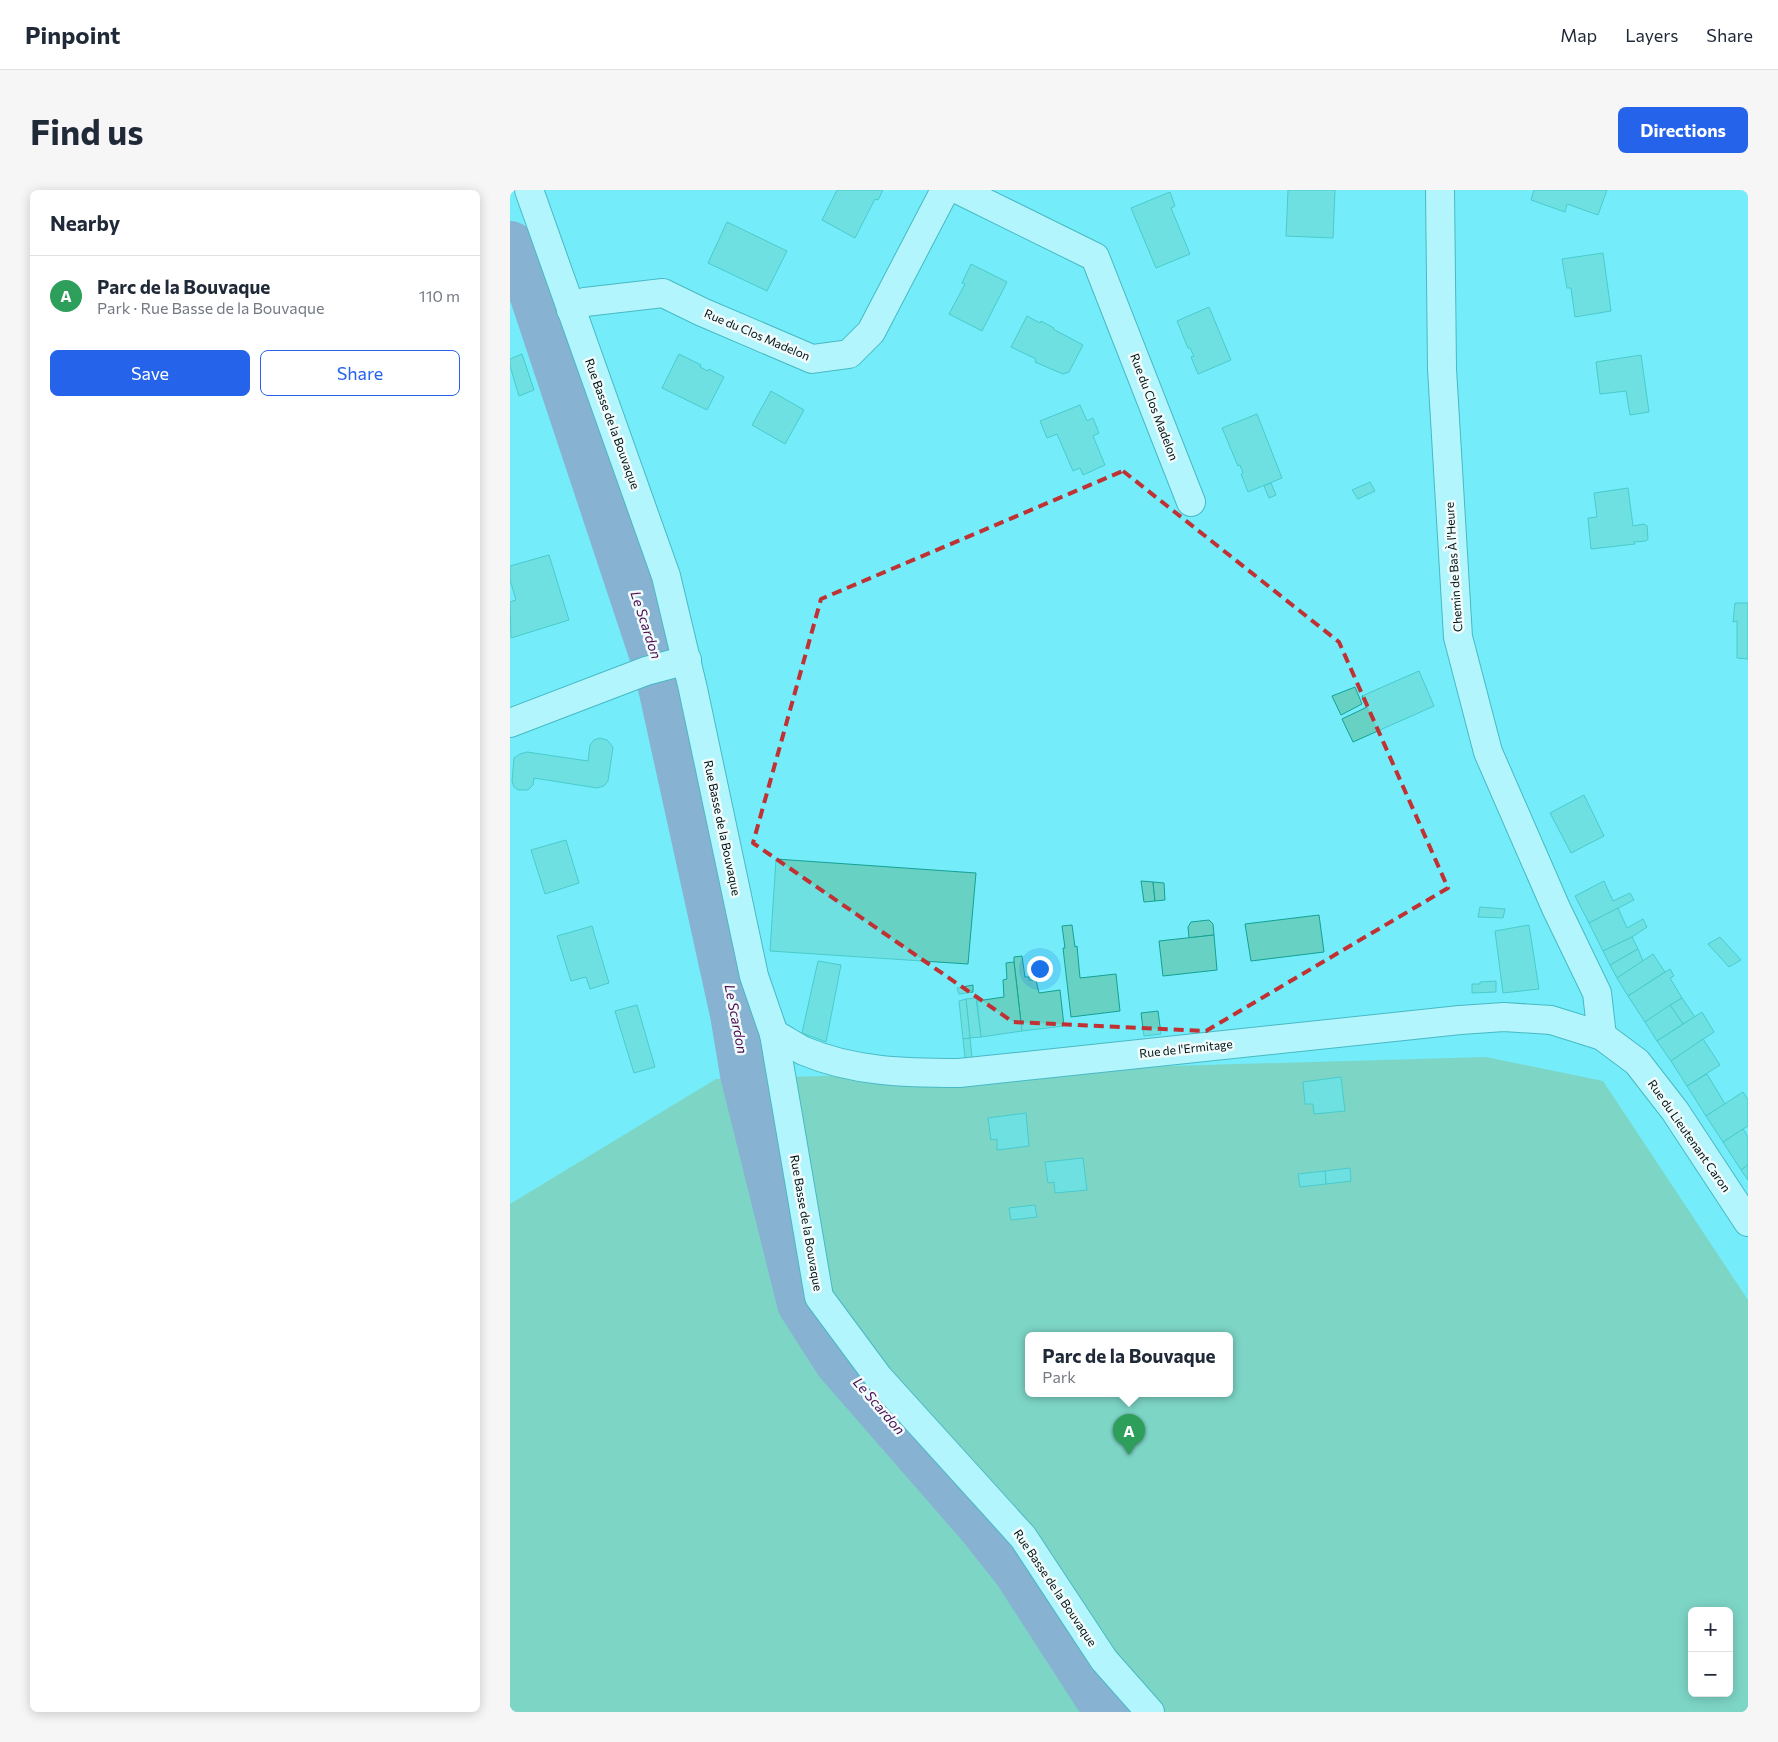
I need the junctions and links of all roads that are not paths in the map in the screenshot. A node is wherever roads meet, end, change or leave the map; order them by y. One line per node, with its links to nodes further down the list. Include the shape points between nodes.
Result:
1 (529, 190): 5 (street, Rue Basse de la Bouvaque)
2 (945, 190): 5 (street, Rue du Clos Madelon, via 871,332 849,354 812,359 663,293 585,302)
3 (959, 190): 6 (street, Rue du Clos Madelon, via 1095,257)
4 (1440, 190): 10 (street, Chemin de Bas À l'Heure, via 1442,368 1458,637 1488,752 1556,908 1597,992)
5 (571, 310): 7 (street, Rue Basse de la Bouvaque, via 666,576)
6 (1191, 502)
7 (667, 665): 8 (street); 9 (street, Rue Basse de la Bouvaque, via 754,976)
8 (510, 723)
9 (774, 1034): 10 (street, Rue de l'Ermitage, via 803,1050 840,1064 913,1073 960,1073 1504,1017 1550,1020); 12 (street, Rue Basse de la Bouvaque, via 819,1297 879,1378 1023,1537 1104,1660)
10 (1602, 1036): 11 (street, Rue du Lieutenant Caron, via 1636,1062 1675,1111)
11 (1748, 1222)
12 (1150, 1712)

